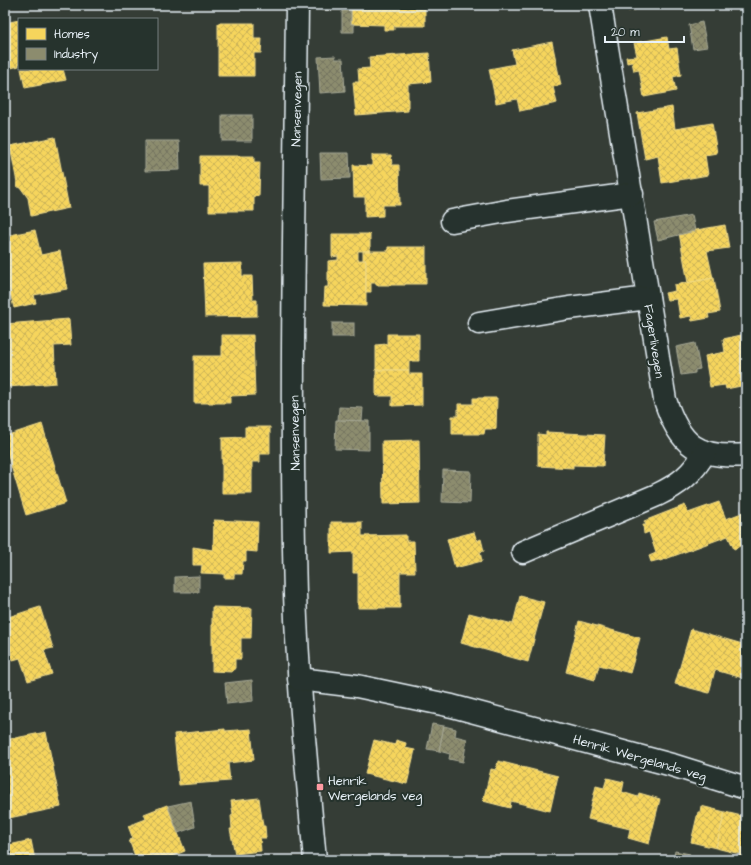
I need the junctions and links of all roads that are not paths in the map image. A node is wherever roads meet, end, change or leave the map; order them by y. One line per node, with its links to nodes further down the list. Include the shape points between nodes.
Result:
1 (297, 5): 10 (street, Nansenvegen, via 293,412 295,594)
2 (600, 5): 3 (street, Fagerlivegen)
3 (632, 194): 4 (street); 5 (street, Fagerlivegen)
4 (452, 220)
5 (648, 298): 6 (street); 7 (street, Fagerlivegen, via 670,416 686,440 696,449)
6 (479, 323)
7 (705, 452): 8 (street, via 726,456); 9 (street, via 689,475 678,485)
8 (746, 455)
9 (523, 552)
10 (299, 679): 11 (street, Henrik Wergelands veg, via 357,686 452,706 672,765); 12 (street, Nansenvegen)
11 (746, 788)
12 (315, 860)

